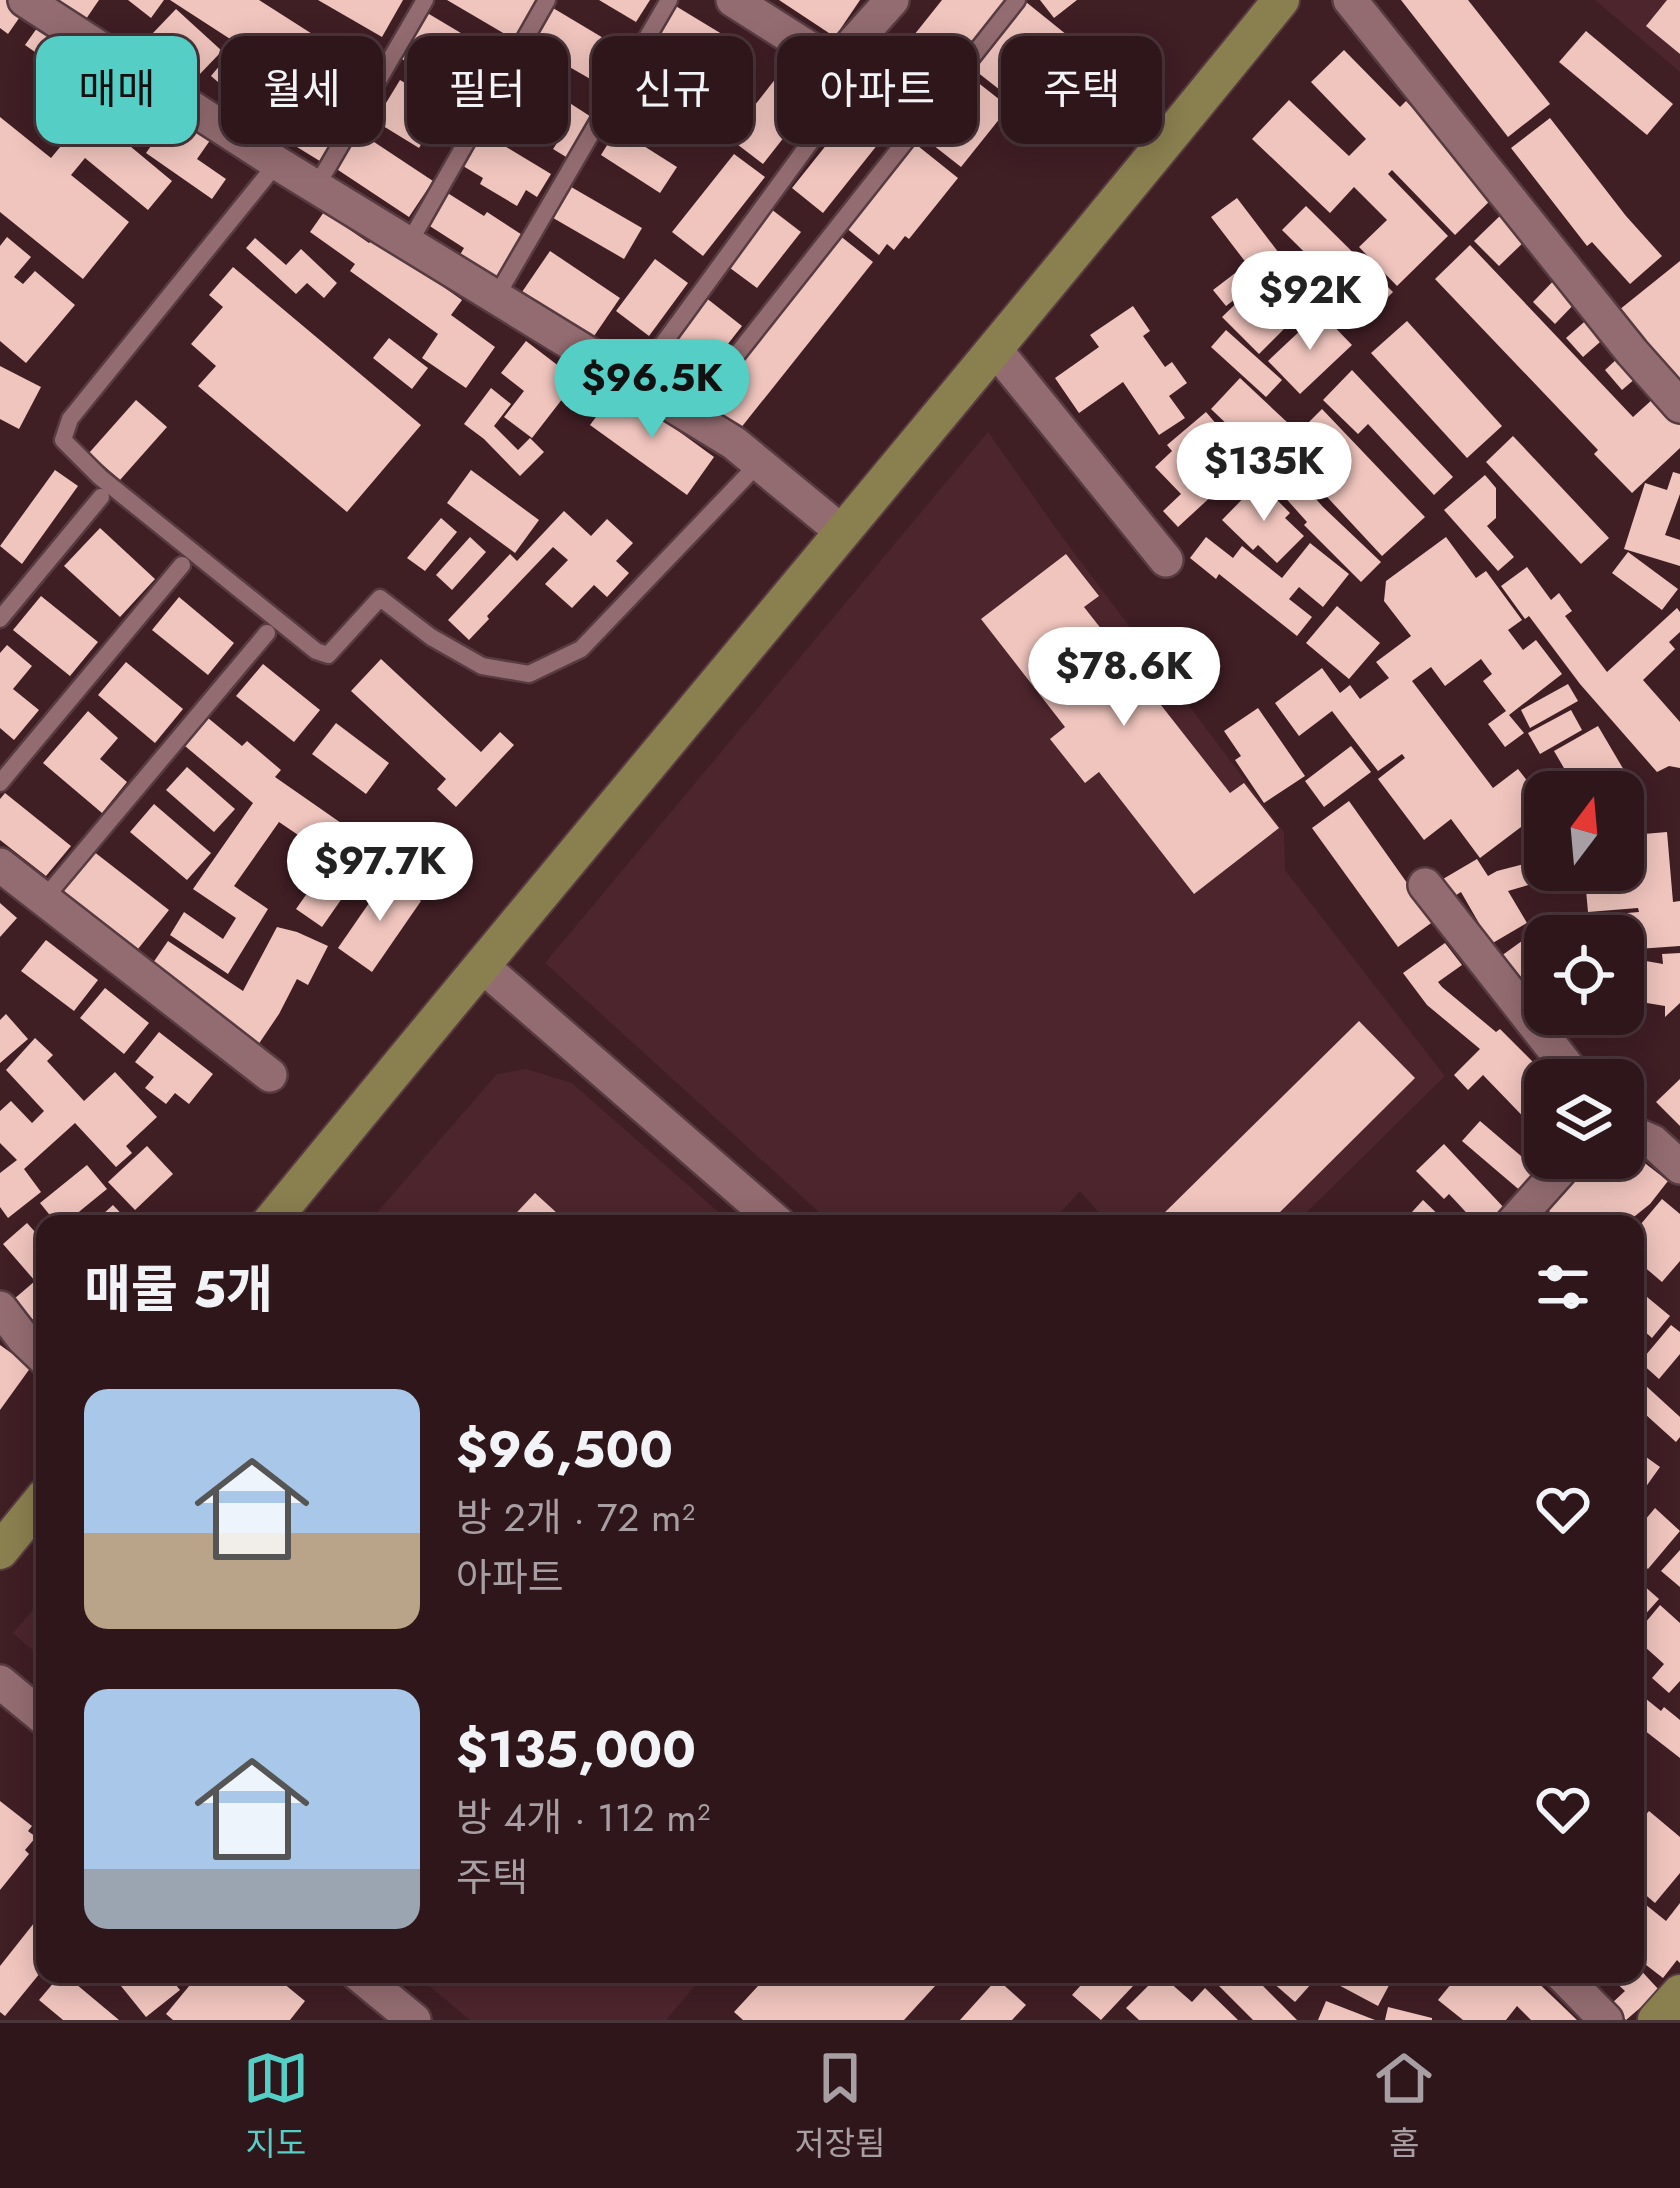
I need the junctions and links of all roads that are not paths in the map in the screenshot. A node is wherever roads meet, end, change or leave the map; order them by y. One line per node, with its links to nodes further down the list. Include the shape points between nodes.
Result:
1 (425, 0): 14 (lane)
2 (547, 0): 15 (lane)
3 (669, 0): 16 (lane)
4 (733, 0): 10 (street)
5 (892, 0): 11 (street)
6 (1017, 0): 20 (lane)
7 (1281, 0): 17 (street)
8 (1350, 0): 19 (street)
9 (39, 4): 13 (street)
10 (791, 36)
11 (860, 36)
12 (809, 144): 18 (lane)
13 (277, 163): 14 (street); 21 (lane, via 70,419 63,440 316,651 328,655 380,598 482,666 529,674 581,649)
14 (316, 187): 15 (street)
15 (409, 244): 16 (street)
16 (496, 297): 18 (street)
17 (995, 349): 23 (street); 24 (street)
18 (635, 382): 20 (street)
19 (1680, 406)
20 (689, 415): 21 (street)
21 (759, 463): 23 (street)
22 (101, 497): 26 (lane)
23 (842, 531): 32 (street)
24 (1166, 560)
25 (182, 565): 28 (lane)
26 (0, 619)
27 (267, 633): 31 (lane)
28 (0, 783)
29 (0, 866): 31 (street)
30 (1425, 885): 33 (street)
31 (43, 900): 34 (street)
32 (481, 965): 38 (street); 39 (street)
33 (1562, 1059)
34 (270, 1075)
35 (1644, 1138): 36 (street)
36 (1680, 1167)
37 (1552, 1179): 40 (street)
38 (276, 1215)
39 (769, 1215)
40 (1520, 1215)
41 (0, 1308): 42 (street)
42 (36, 1350)
43 (36, 1507): 44 (street)
44 (0, 1551)
45 (0, 1682): 46 (street)
46 (36, 1712)
47 (369, 1983): 50 (street)
48 (1570, 1983): 51 (street)
49 (1680, 1993): 52 (street)
50 (414, 2020)
51 (1606, 2020)
52 (1656, 2020)

